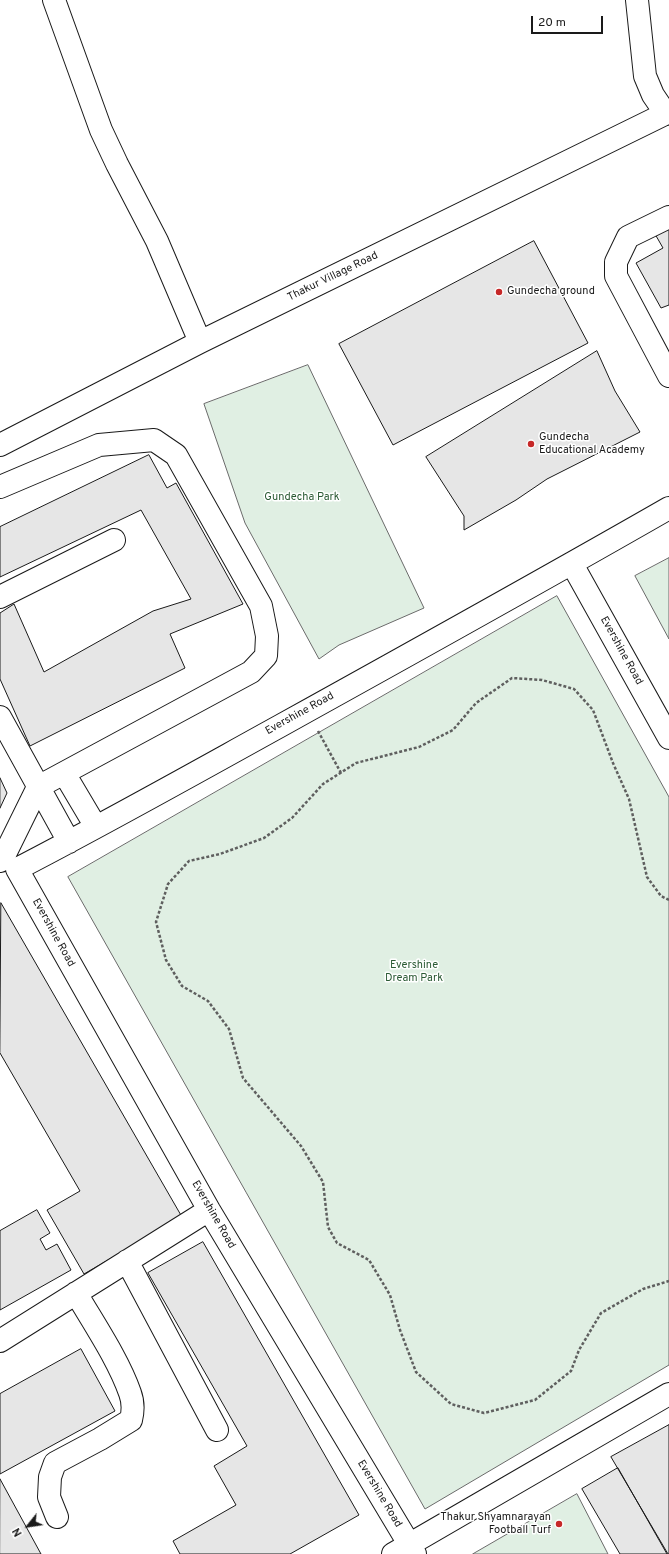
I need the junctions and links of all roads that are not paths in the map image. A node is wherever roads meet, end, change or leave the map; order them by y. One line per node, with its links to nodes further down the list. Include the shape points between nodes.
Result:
1 (54, 0): 5 (street, via 102,130 117,164 158,240)
2 (637, 0): 3 (street, via 645,76 653,95)
3 (667, 113): 5 (street, Thakur Village Road)
4 (669, 217): 6 (street, via 628,237 616,262 616,276)
5 (200, 342): 7 (street, Thakur Village Road)
6 (669, 376)
7 (0, 445)
8 (0, 487): 15 (street, via 99,445 154,440 176,455 261,606 267,636 266,656 251,672)
9 (669, 508): 11 (street, Evershine Road)
10 (114, 540): 12 (street)
11 (572, 564): 14 (street, Evershine Road); 17 (street, Evershine Road)
12 (0, 597)
13 (0, 717): 16 (street)
14 (669, 738)
15 (64, 773): 16 (street); 17 (street)
16 (38, 787): 18 (street); 19 (street)
17 (96, 827): 18 (street, Evershine Road)
18 (69, 842): 20 (street, Evershine Road, via 17,869)
19 (0, 861)
20 (209, 1210): 21 (street); 27 (street, Evershine Road)
21 (127, 1261): 22 (street); 25 (street)
22 (76, 1293): 23 (street); 26 (street, via 131,1394 133,1410 132,1420 55,1463 50,1477 48,1497)
23 (0, 1340)
24 (669, 1394): 27 (street, Evershine Road)
25 (217, 1430)
26 (57, 1517)
27 (406, 1551)

